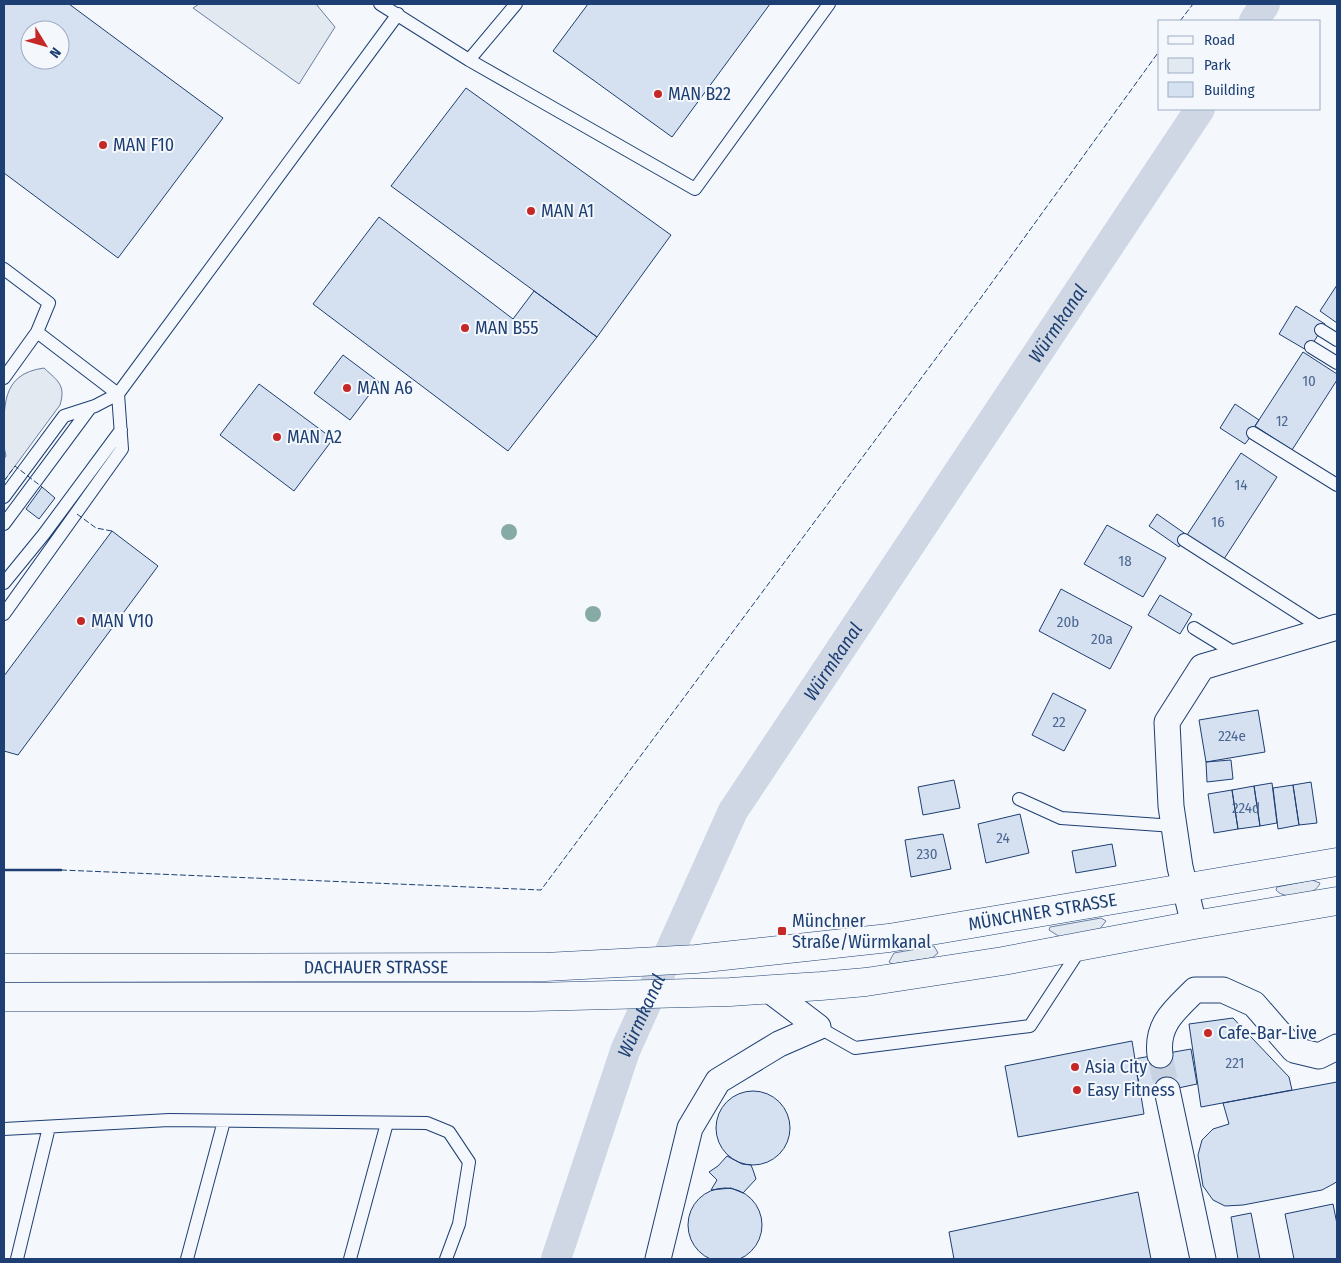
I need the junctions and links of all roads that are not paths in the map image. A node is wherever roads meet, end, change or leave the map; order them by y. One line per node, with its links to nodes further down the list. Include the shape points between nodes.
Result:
1 (380, 4): 4 (lane)
2 (516, 4): 5 (lane)
3 (829, 4): 5 (lane, via 695,188)
4 (398, 14): 5 (lane); 13 (lane)
5 (469, 60)
6 (4, 269): 8 (lane, via 49,303)
7 (1321, 330): 9 (lane)
8 (36, 332): 12 (lane); 13 (lane)
9 (1337, 340)
10 (1311, 347): 11 (lane)
11 (1337, 363)
12 (4, 378)
13 (118, 394): 14 (lane); 15 (lane)
14 (90, 408): 18 (lane, via 64,416); 19 (lane)
15 (121, 430): 21 (lane); 22 (lane, via 122,450)
16 (1253, 433): 17 (lane)
17 (1337, 485)
18 (4, 497)
19 (4, 524)
20 (1184, 540): 24 (lane)
21 (4, 583)
22 (4, 614)
23 (1194, 628): 25 (lane)
24 (1330, 628): 25 (street)
25 (1238, 655): 27 (street, via 1202,667 1168,722)
26 (1019, 799): 27 (lane, via 1061,818)
27 (1174, 826): 29 (street)
28 (1336, 866): 29 (main road, MÜNCHNER STRASSE)
29 (1186, 889): 31 (street); 33 (main road, MÜNCHNER STRASSE, via 889,938)
30 (1337, 901): 31 (main road)
31 (1194, 924): 32 (main road)
32 (1081, 948): 35 (main road, via 866,982); 37 (lane, via 1030,1026 855,1048)
33 (749, 954): 34 (main road, DACHAUER STRASSE, via 545,967)
34 (4, 968)
35 (768, 989): 36 (main road, DACHAUER STRASSE, via 446,998); 37 (street)
36 (4, 997)
37 (818, 1027): 49 (street, via 779,1044 718,1081 690,1128)
38 (1337, 1047): 39 (street, via 1319,1056 1294,1050 1254,1004 1223,990 1195,990 1168,1017 1159,1042)
39 (1160, 1055)
40 (1167, 1090): 50 (street)
41 (224, 1121): 42 (lane); 43 (lane, via 169,1120); 46 (lane)
42 (387, 1123): 47 (lane); 48 (lane, via 427,1123 449,1132 469,1162 458,1224)
43 (49, 1126): 44 (lane); 45 (lane)
44 (4, 1129)
45 (17, 1259)
46 (187, 1259)
47 (350, 1259)
48 (446, 1259)
49 (658, 1259)
50 (1203, 1259)

